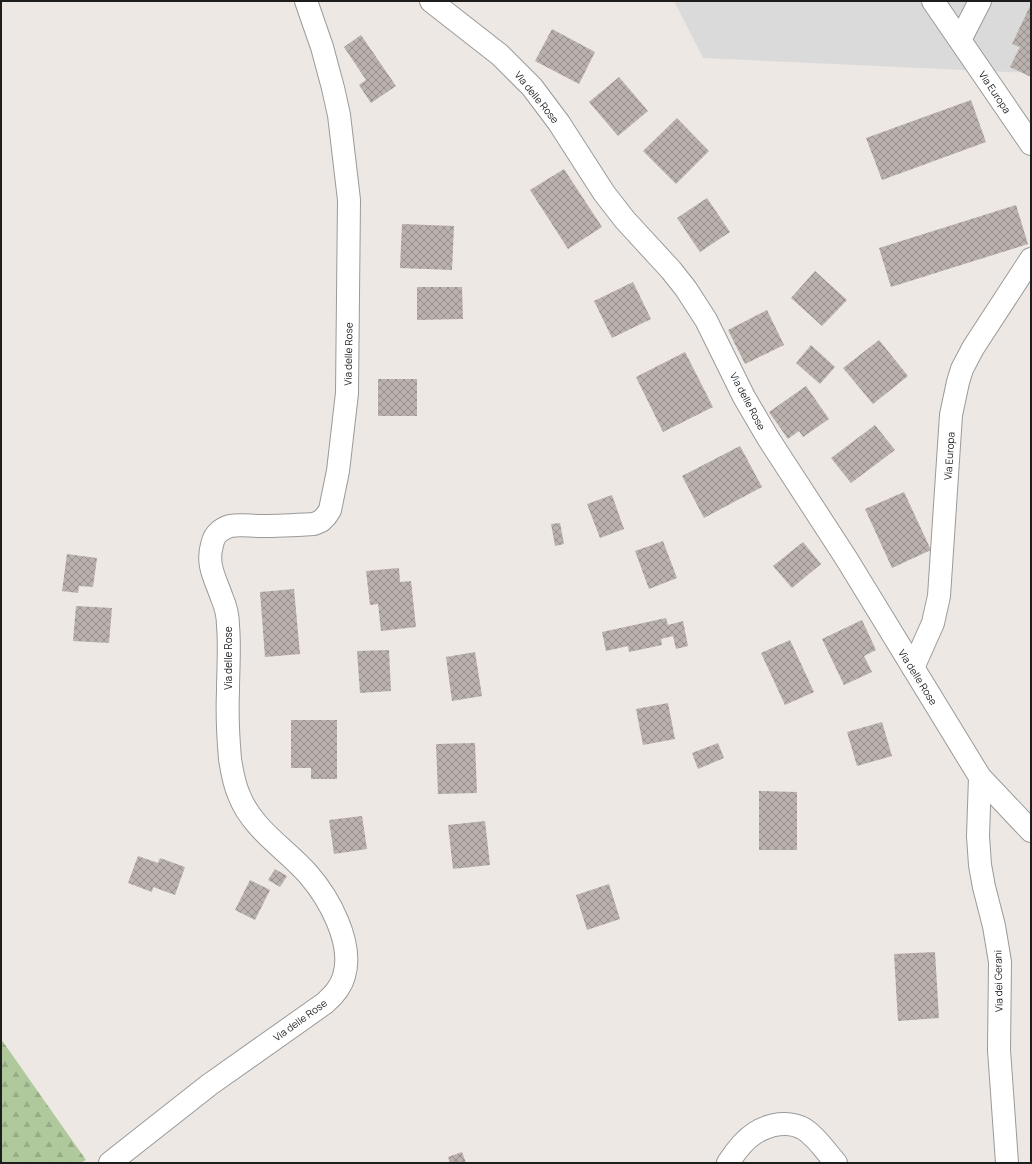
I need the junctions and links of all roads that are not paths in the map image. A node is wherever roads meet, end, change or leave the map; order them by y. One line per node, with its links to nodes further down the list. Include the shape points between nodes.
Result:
1 (306, 1): 11 (street, Via delle Rose, via 333,88 349,200 347,393 338,471 330,510 321,521 314,524 231,526 222,529 213,539 210,561 228,619 230,641 227,728 235,785 245,809 258,826 306,871 325,897 344,941 347,956 344,976 334,996 209,1085)
2 (431, 1): 8 (street, Via delle Rose, via 500,55 527,82 616,209 686,289 706,320 744,397 768,438 832,535)
3 (933, 1): 5 (street, Via Europa)
4 (980, 1): 5 (street)
5 (960, 40): 6 (street, Via Europa)
6 (1031, 144)
7 (1031, 259): 8 (street, Via Europa, via 976,343 958,382 951,415 939,596 933,623)
8 (914, 668): 9 (street, Via delle Rose)
9 (980, 777): 10 (street, Via delle Rose); 14 (street, Via dei Gerani, via 979,849 983,881 999,952 999,1061)
10 (1031, 831)
11 (110, 1163)
12 (728, 1163): 13 (street, via 755,1133 787,1124 799,1127 810,1134)
13 (836, 1163)
14 (1007, 1163)

